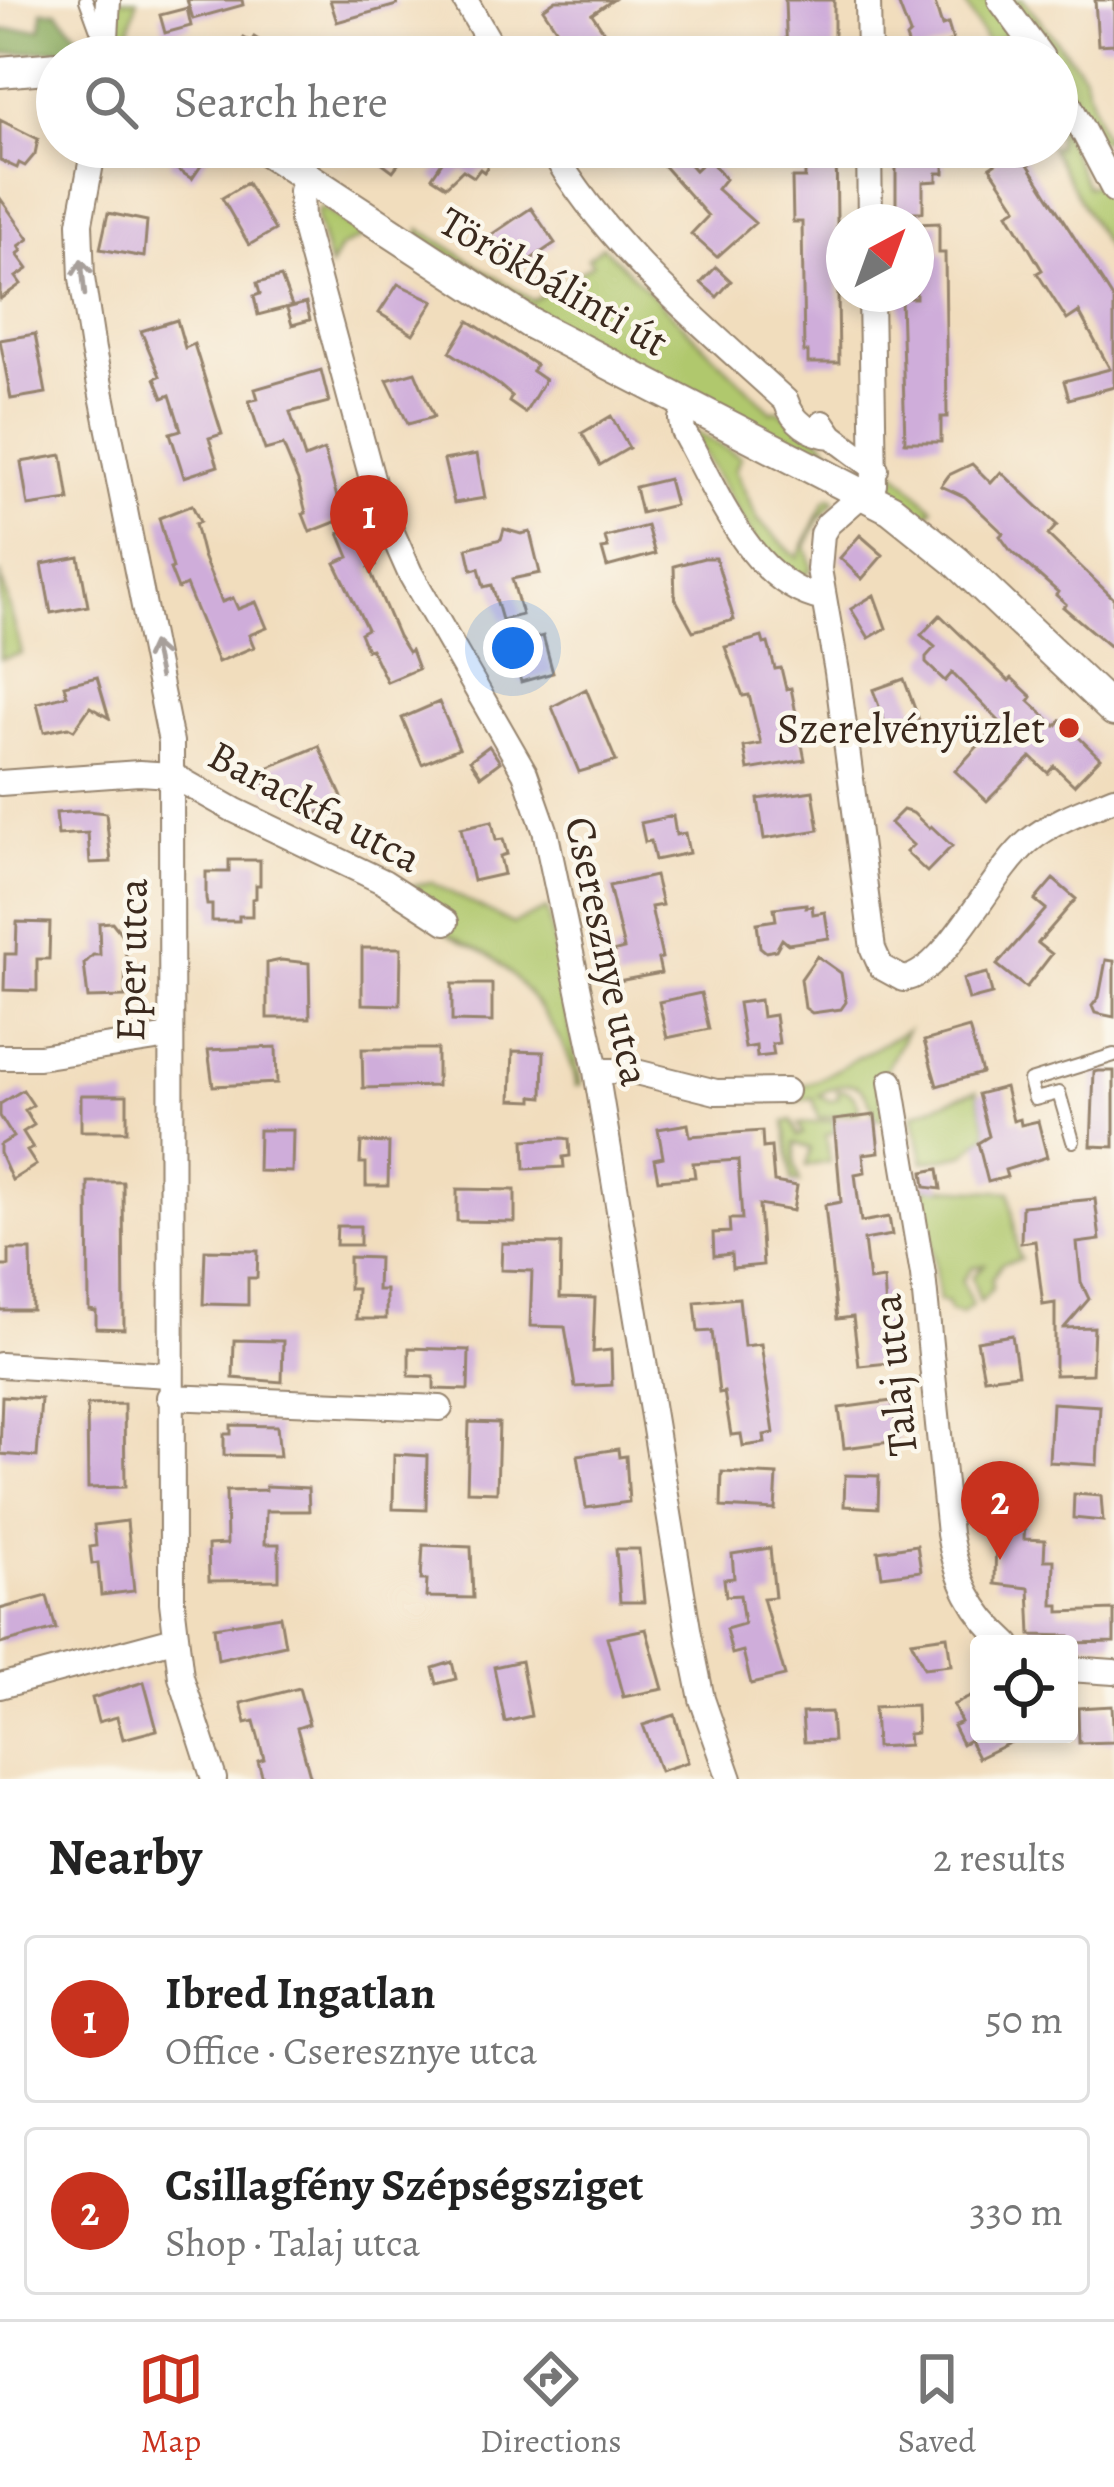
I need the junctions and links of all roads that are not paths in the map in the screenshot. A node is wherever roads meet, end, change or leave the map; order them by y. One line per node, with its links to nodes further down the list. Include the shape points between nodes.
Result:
1 (86, 0): 6 (lane)
2 (108, 0): 7 (street)
3 (465, 0): 8 (street)
4 (868, 0): 9 (street)
5 (1000, 0): 10 (street)
6 (101, 36)
7 (106, 36)
8 (486, 36)
9 (868, 36)
10 (1027, 36)
11 (36, 69): 12 (street)
12 (0, 72)
13 (1078, 115): 19 (street)
14 (90, 168): 26 (street, Eper utca, one-way to 14, via 165,702 82,278 80,223)
15 (293, 168): 18 (street, Törökbálinti út)
16 (562, 168): 23 (street, via 611,235 785,401 812,412)
17 (869, 168): 20 (street)
18 (305, 176): 22 (street, Törökbálinti út, via 514,314); 33 (street, Cseresznye utca, via 302,220 364,459 410,573 525,773)
19 (1114, 190)
20 (870, 204)
21 (871, 312): 23 (street)
22 (687, 405): 23 (street, Törökbálinti út); 24 (street, Törökbálinti út, via 683,431 740,531 779,580)
23 (869, 465): 24 (street, via 822,535); 25 (street, Törökbálinti út, via 916,526)
24 (824, 598): 28 (street, via 881,967 903,979 926,972 1028,842)
25 (1114, 711)
26 (172, 775): 27 (street, Barackfa utca); 29 (street, Barackfa utca); 30 (street, Eper utca)
27 (0, 783)
28 (1114, 797)
29 (446, 922)
30 (169, 1037): 32 (street); 38 (street, Eper utca)
31 (1114, 1055): 36 (lane, via 1030,1081 1035,1099 1059,1093)
32 (0, 1057)
33 (596, 1071): 35 (street, via 632,1071 716,1092); 46 (street, Cseresznye utca, via 689,1635)
34 (891, 1082): 40 (street, Talaj utca, via 923,1276 956,1575)
35 (785, 1091)
36 (1073, 1141)
37 (0, 1365): 38 (street)
38 (169, 1386): 39 (street); 41 (street, Eper utca)
39 (440, 1408)
40 (1000, 1635)
41 (174, 1639): 44 (street); 45 (street, Eper utca)
42 (1078, 1670): 43 (street)
43 (1114, 1672)
44 (0, 1686)
45 (214, 1779)
46 (730, 1779)

